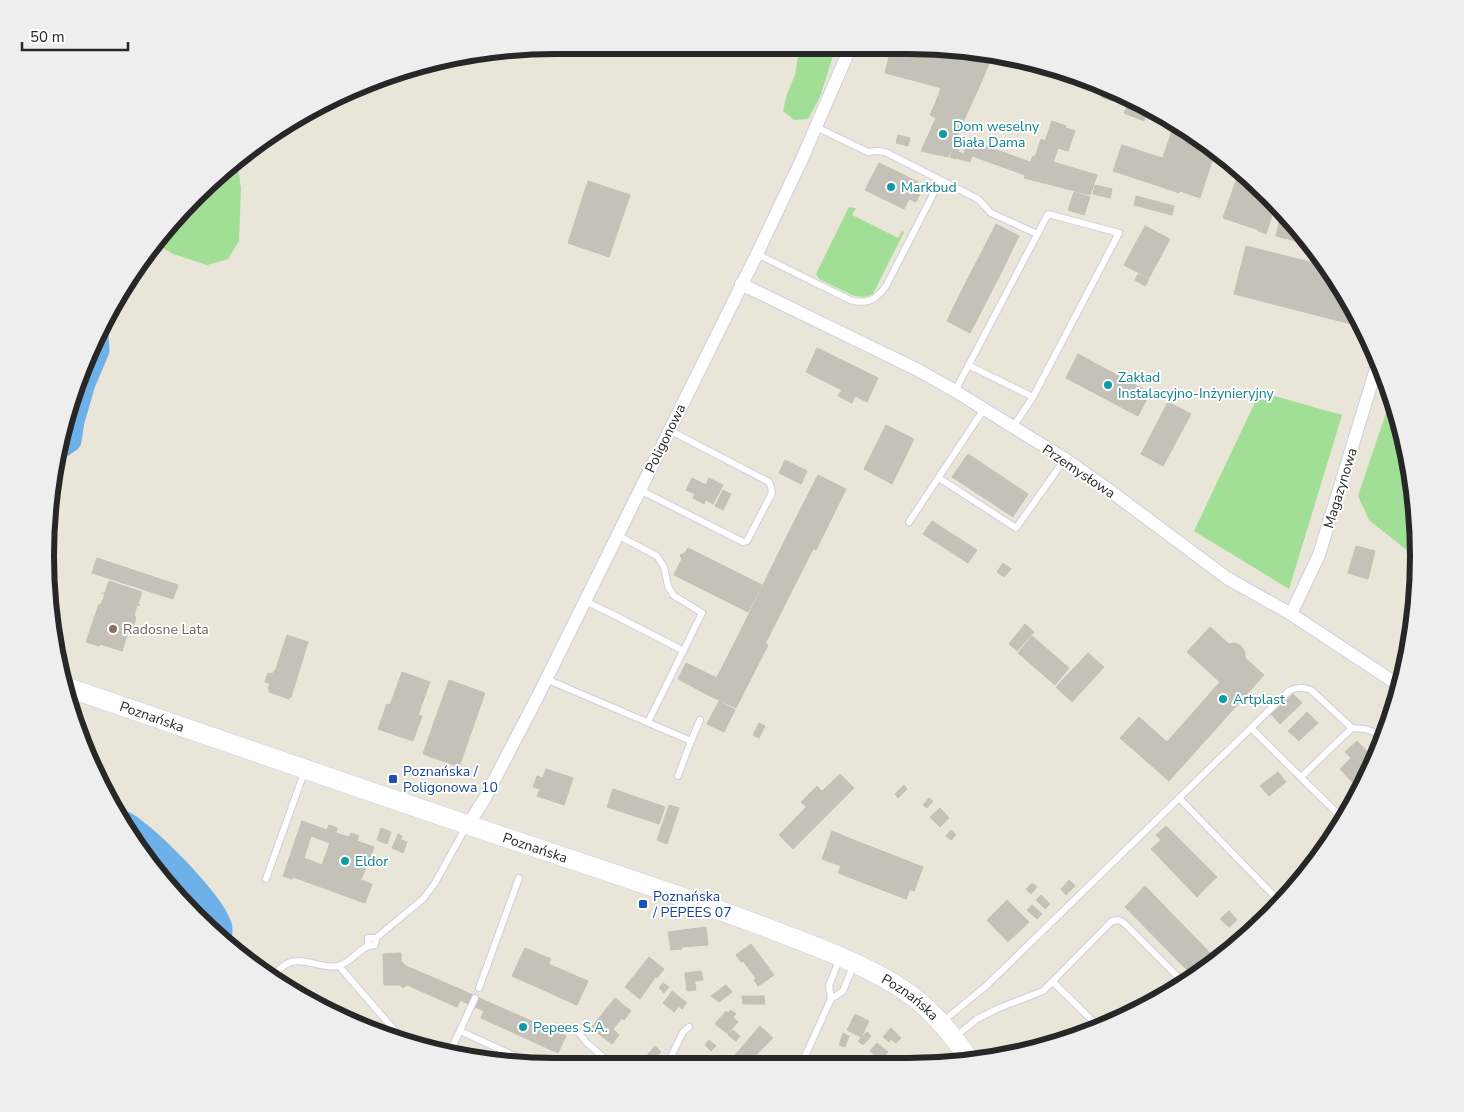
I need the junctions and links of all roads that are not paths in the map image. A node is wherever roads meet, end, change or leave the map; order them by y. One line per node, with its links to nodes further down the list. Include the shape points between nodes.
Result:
1 (848, 54): 2 (street, Poligonowa)
2 (816, 127): 3 (lane, via 868,152 885,152); 5 (street, Poligonowa)
3 (940, 181): 4 (lane, via 978,199 991,213); 5 (lane, via 886,286 868,302 850,300)
4 (1037, 234): 7 (lane); 10 (lane, via 1048,214 1119,233)
5 (757, 254): 6 (street, Poligonowa)
6 (741, 284): 9 (street, Przemysłowa); 13 (street, Poligonowa)
7 (968, 365): 9 (lane); 10 (lane)
8 (1375, 372): 20 (street, Magazynowa, via 1320,555)
9 (955, 391): 11 (street, Przemysłowa)
10 (1033, 397): 12 (lane)
11 (984, 409): 12 (street, Przemysłowa); 15 (lane)
12 (1013, 427): 14 (street, Przemysłowa)
13 (669, 430): 16 (street, Poligonowa); 16 (lane, via 769,482 772,493 747,541 743,542)
14 (1065, 459): 15 (lane, via 1016,528); 20 (street, Przemysłowa, via 1227,578)
15 (939, 478): 17 (lane)
16 (640, 490): 18 (street, Poligonowa)
17 (909, 522)
18 (617, 535): 19 (street, Poligonowa); 21 (lane, via 657,556 673,595 702,613)
19 (584, 601): 21 (lane); 22 (street, Poligonowa)
20 (1291, 614): 23 (street, Przemysłowa)
21 (684, 651): 26 (lane)
22 (546, 679): 26 (lane); 36 (street, Poligonowa)
23 (1394, 682)
24 (72, 689): 31 (main road, Poznańska)
25 (700, 720): 30 (lane)
26 (648, 722): 30 (lane)
27 (1251, 728): 28 (lane, via 1295,688 1317,695); 33 (lane); 34 (lane)
28 (1352, 728): 29 (lane); 33 (lane)
29 (1378, 733)
30 (691, 741): 32 (lane)
31 (305, 769): 36 (main road, Poznańska); 37 (lane)
32 (678, 776)
33 (1301, 777): 35 (lane)
34 (1179, 798): 39 (lane); 49 (lane, via 986,986)
35 (1338, 814)
36 (468, 825): 40 (main road, Poznańska, via 754,922); 41 (lane, via 423,899 376,938 375,945 368,945)
37 (266, 878)
38 (519, 878): 45 (lane)
39 (1277, 897)
40 (848, 959): 47 (lane, via 829,986); 47 (lane, via 843,991); 49 (main road, Poznańska, via 909,993)
41 (339, 966): 42 (lane, via 290,962); 51 (lane)
42 (276, 974)
43 (1180, 979): 44 (lane, via 1124,923 1116,920)
44 (1052, 982): 48 (lane); 54 (lane, via 1043,991 977,1019)
45 (479, 988)
46 (475, 998): 52 (lane)
47 (831, 999): 60 (lane)
48 (1094, 1022)
49 (941, 1023): 54 (main road, Poznańska)
50 (689, 1027): 59 (lane, via 683,1032)
51 (396, 1032)
52 (460, 1032): 55 (lane); 57 (lane)
53 (579, 1033): 58 (lane)
54 (954, 1037): 56 (main road, Poznańska)
55 (452, 1048)
56 (966, 1055)
57 (515, 1056)
58 (605, 1058)
59 (670, 1058)
60 (804, 1058)

